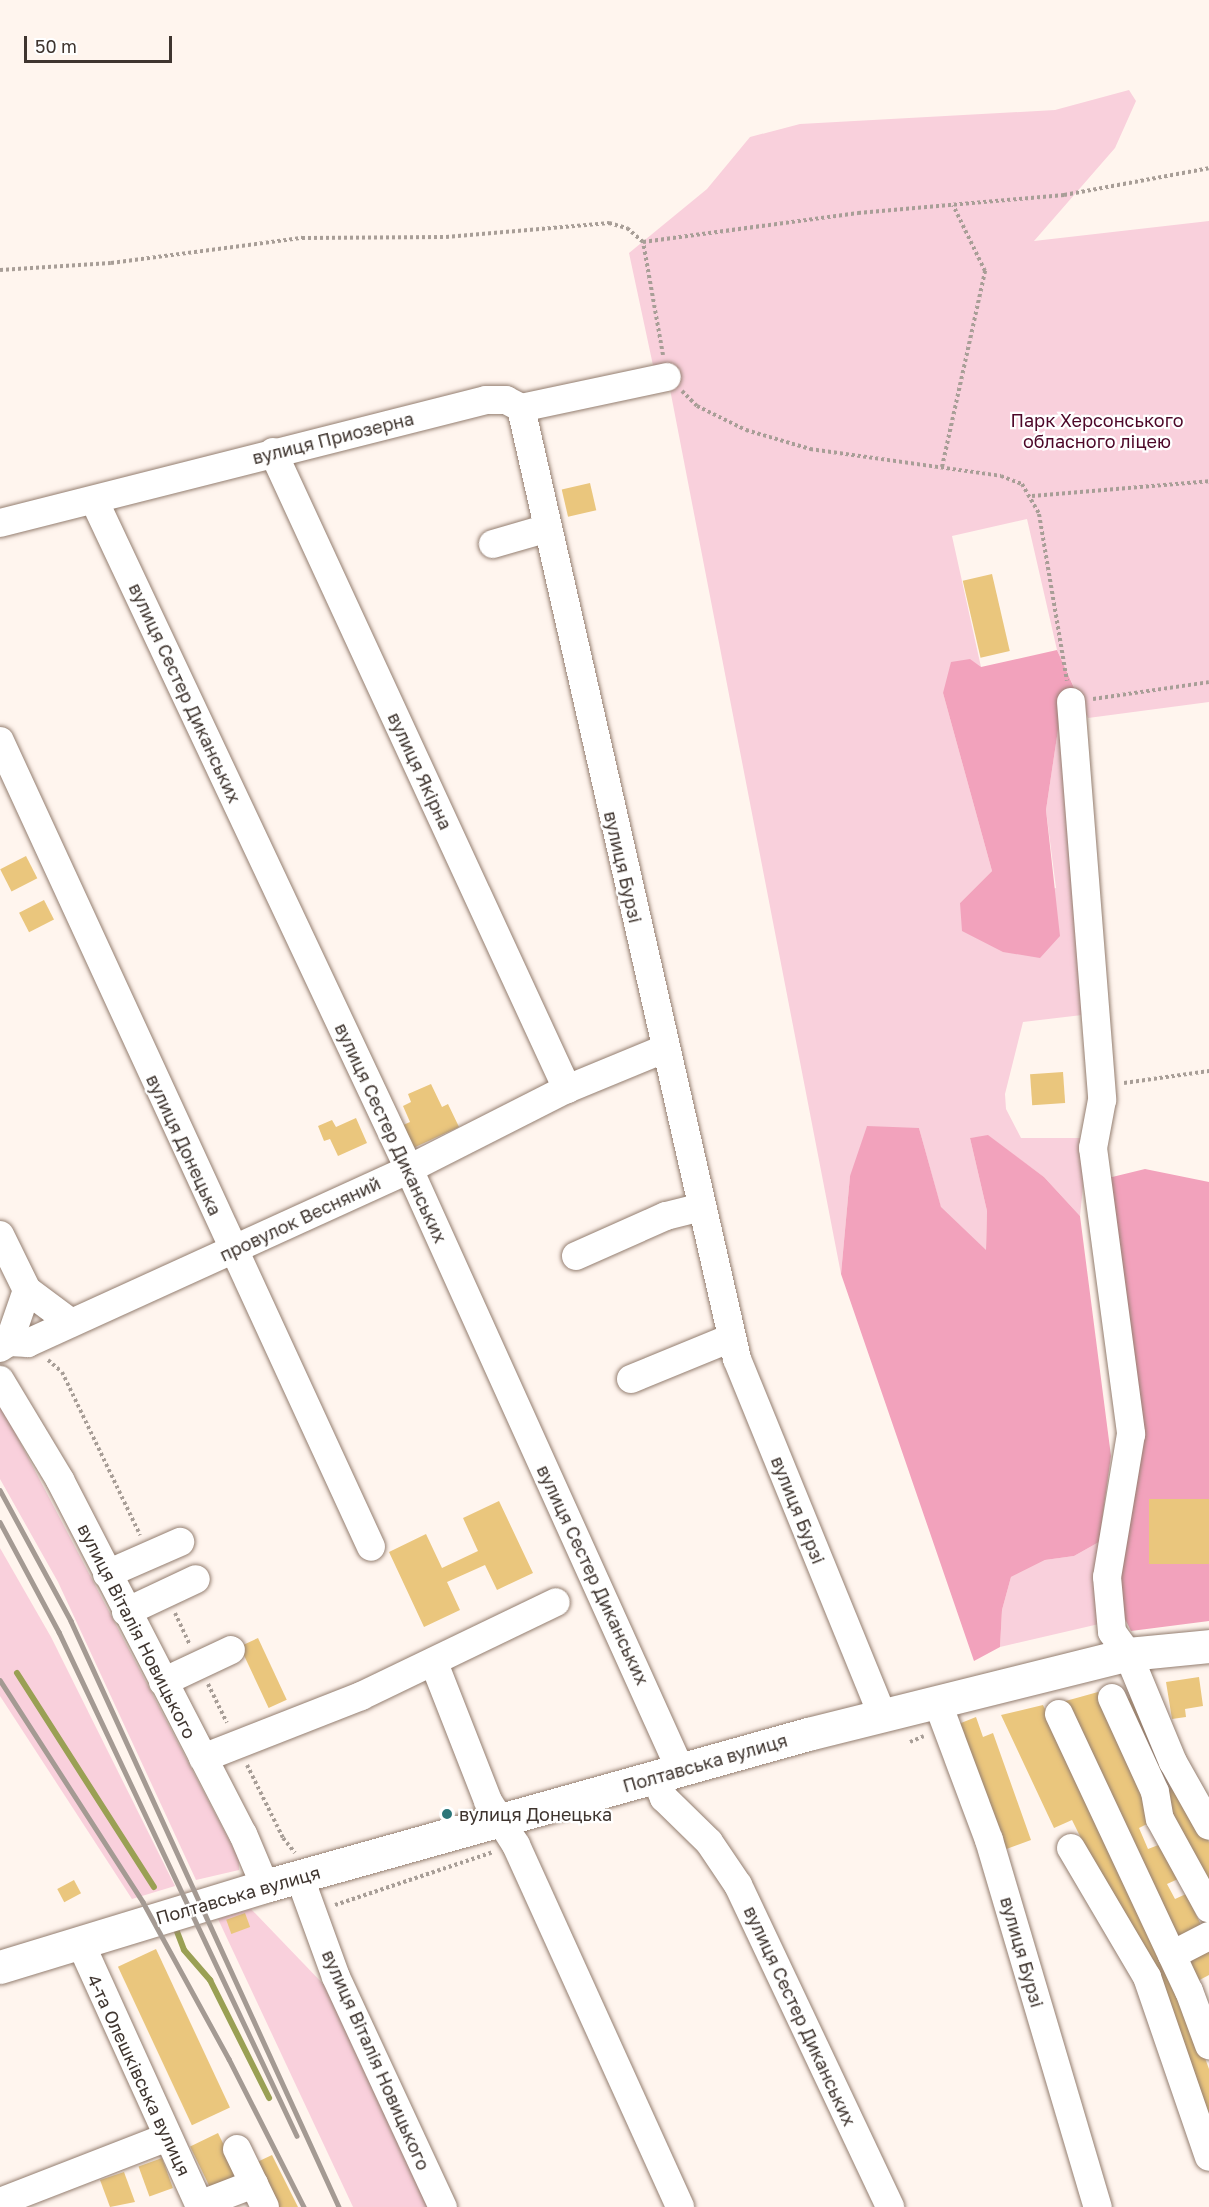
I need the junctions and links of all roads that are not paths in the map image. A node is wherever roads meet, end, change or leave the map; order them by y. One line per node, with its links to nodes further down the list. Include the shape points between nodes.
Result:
1 (666, 377): 2 (street, вулиця Приозерна)
2 (521, 408): 3 (street, вулиця Приозерна, via 506,400 486,400); 6 (street, вулиця Бурзі)
3 (273, 452): 4 (street, вулиця Приозерна); 11 (street, вулиця Якірна)
4 (94, 500): 5 (street, вулиця Приозерна); 12 (street, вулиця Сестер Диканських)
5 (0, 523)
6 (548, 528): 7 (street); 10 (street, вулиця Бурзі)
7 (493, 544)
8 (1071, 702): 31 (street, via 1101,1086 1093,1148 1131,1434 1107,1578 1112,1632)
9 (0, 741): 15 (street, вулиця Донецька)
10 (664, 1049): 11 (street, провулок Весняний); 13 (street, вулиця Бурзі)
11 (567, 1089): 12 (street, провулок Весняний)
12 (409, 1169): 15 (street, провулок Весняний); 41 (street, вулиця Сестер Диканських)
13 (701, 1207): 16 (street, via 666,1216); 19 (street, вулиця Бурзі)
14 (0, 1235): 17 (street)
15 (234, 1250): 18 (street, провулок Весняний); 24 (street, вулиця Донецька)
16 (576, 1256)
17 (27, 1290): 18 (street); 20 (street)
18 (70, 1322): 20 (street, провулок Весняний, via 28,1343)
19 (731, 1338): 21 (street); 37 (street, вулиця Бурзі)
20 (5, 1345)
21 (631, 1378)
22 (0, 1380): 25 (street, вулиця Віталія Новицького, via 60,1480)
23 (180, 1542): 25 (street)
24 (371, 1547)
25 (107, 1574): 28 (street, вулиця Віталія Новицького)
26 (196, 1580): 28 (street)
27 (556, 1602): 32 (street)
28 (126, 1612): 33 (street, вулиця Віталія Новицького)
29 (1209, 1646): 31 (main road, Полтавська вулиця)
30 (231, 1650): 33 (street)
31 (1128, 1654): 35 (main road, Полтавська вулиця); 39 (street)
32 (434, 1663): 38 (street); 43 (street, via 488,1802)
33 (163, 1682): 38 (street, вулиця Віталія Новицького)
34 (1112, 1698): 40 (street)
35 (937, 1701): 37 (main road, Полтавська вулиця); 62 (street, вулиця Бурзі, via 989,1840)
36 (1059, 1714): 50 (street)
37 (882, 1715): 41 (main road, Полтавська вулиця)
38 (203, 1758): 46 (street, вулиця Віталія Новицького)
39 (1173, 1762): 40 (street); 42 (street)
40 (1146, 1772): 47 (street, via 1160,1819)
41 (668, 1773): 43 (main road, Полтавська вулиця); 61 (street, вулиця Сестер Диканських, via 664,1798 709,1842 738,1886)
42 (1209, 1826)
43 (508, 1833): 45 (main road, Полтавська вулиця); 60 (street)
44 (1071, 1848): 55 (street, via 1147,1977)
45 (300, 1878): 46 (main road, Полтавська вулиця); 59 (street, вулиця Віталія Новицького, via 336,1977)
46 (266, 1886): 49 (main road, Полтавська вулиця)
47 (1209, 1908)
48 (1209, 1936): 50 (street)
49 (80, 1942): 51 (main road, Полтавська вулиця); 53 (street, 4-та Олешківська вулиця)
50 (1172, 1955): 52 (street)
51 (0, 1967)
52 (1209, 2045)
53 (168, 2137): 57 (street); 58 (street, 4-та Олешківська вулиця)
54 (237, 2149): 56 (street)
55 (1209, 2157)
56 (259, 2196): 58 (street)
57 (0, 2202)
58 (199, 2206)
59 (443, 2207)
60 (680, 2207)
61 (890, 2207)
62 (1098, 2207)

